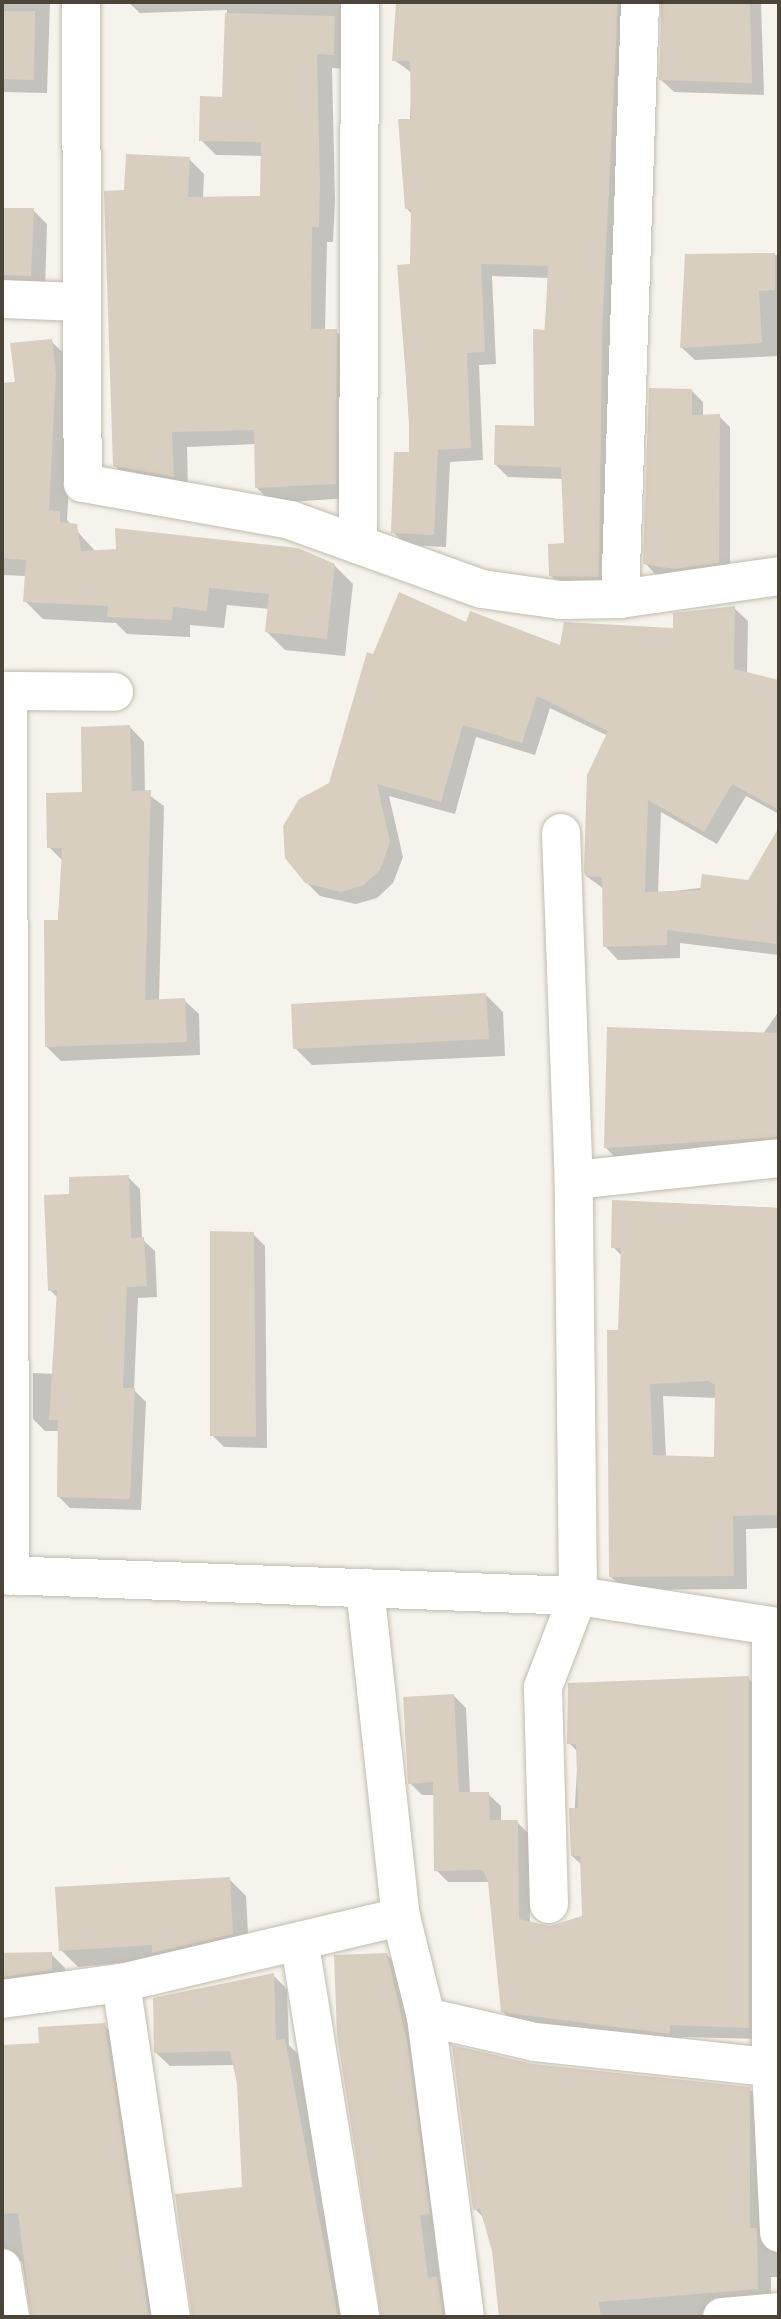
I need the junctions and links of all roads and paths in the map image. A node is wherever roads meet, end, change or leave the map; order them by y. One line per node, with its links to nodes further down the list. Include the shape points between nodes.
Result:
1 (81, 2): 5 (street)
2 (360, 2): 6 (street)
3 (640, 2): 8 (street)
4 (2, 299): 5 (street)
5 (81, 302): 6 (street, via 83,483 199,501)
6 (358, 539): 8 (street, via 482,589 560,600)
7 (779, 576): 8 (street)
8 (620, 599)
9 (114, 692): 13 (street, via 8,691)
10 (561, 833): 12 (street)
11 (779, 1158): 12 (street)
12 (574, 1180): 15 (street)
13 (6, 1576): 14 (street)
14 (365, 1588): 15 (street); 18 (street)
15 (578, 1596): 16 (street); 17 (street, via 543,1687)
16 (775, 1627): 23 (street)
17 (549, 1904)
18 (401, 1917): 19 (street); 22 (street)
19 (300, 1945): 20 (street); 29 (street)
20 (121, 1983): 21 (street); 28 (street)
21 (2, 1999)
22 (426, 2017): 23 (street, via 535,2042); 30 (street)
23 (775, 2068): 24 (street)
24 (779, 2233)
25 (2, 2268): 27 (street)
26 (779, 2312): 31 (street)
27 (10, 2317)
28 (171, 2317)
29 (360, 2317)
30 (465, 2317)
31 (722, 2317)

